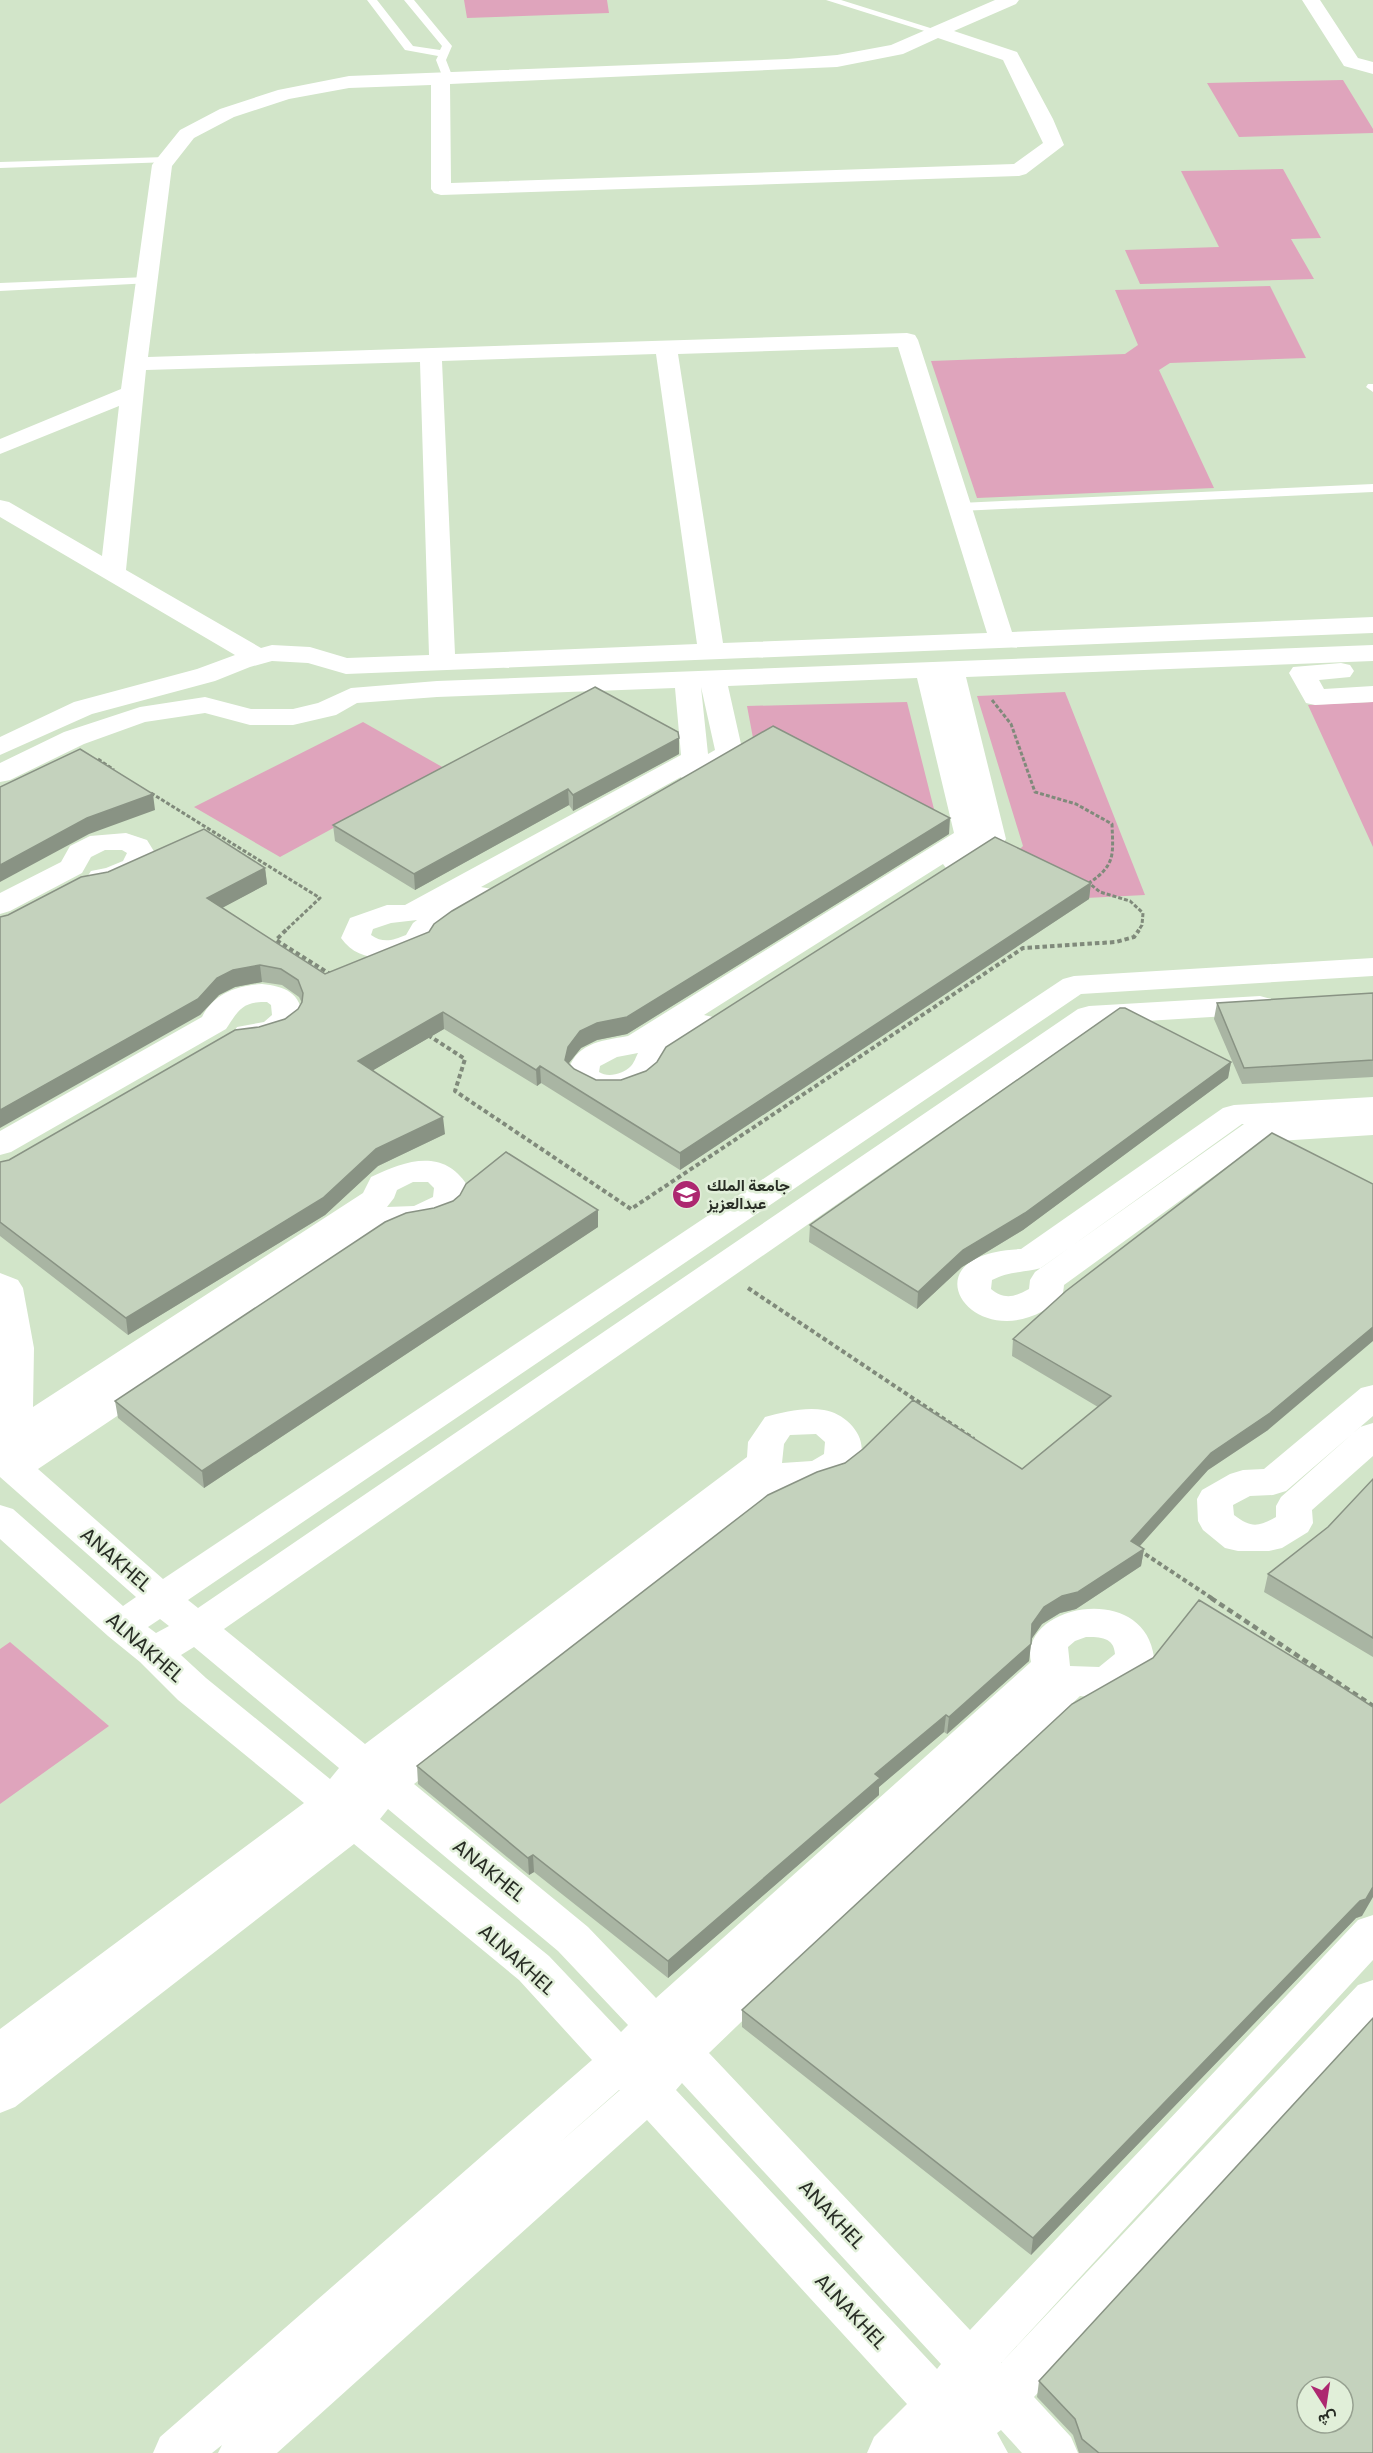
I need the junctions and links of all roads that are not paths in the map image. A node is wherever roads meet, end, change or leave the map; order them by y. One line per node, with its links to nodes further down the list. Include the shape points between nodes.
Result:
1 (372, 0): 7 (lane, via 409,48)
2 (409, 0): 7 (lane, via 447,46)
3 (831, 0): 6 (lane)
4 (1010, 0): 6 (street)
5 (1311, 0): 8 (street, via 1351,62)
6 (938, 32): 9 (street, via 896,50 837,61); 9 (street, via 1010,56 1054,145 1019,170 441,189)
7 (444, 53): 9 (lane)
8 (1373, 68)
9 (444, 78): 10 (street, via 350,82 285,94 227,113 187,134)
10 (166, 160): 11 (lane); 12 (street, via 162,165)
11 (0, 165)
12 (147, 281): 13 (lane); 16 (street)
13 (0, 287)
14 (666, 347): 15 (street); 21 (street, via 907,340); 26 (street)
15 (431, 355): 16 (street); 30 (street)
16 (136, 364): 17 (street)
17 (132, 393): 18 (street); 22 (street)
18 (0, 447)
19 (1373, 488): 21 (lane)
20 (0, 507): 22 (street)
21 (960, 507): 24 (street)
22 (113, 573): 29 (street)
23 (1373, 625): 24 (street)
24 (1002, 640): 25 (street)
25 (891, 645): 26 (street); 35 (street, via 820,652 812,655 810,662 847,664)
26 (711, 651): 27 (street)
27 (684, 653): 30 (street); 38 (street, via 712,660 748,660 754,664 746,669 673,672)
28 (1373, 653): 33 (street)
29 (258, 657): 31 (street); 32 (street, via 272,653 310,655)
30 (442, 662): 32 (street)
31 (230, 665): 41 (street, via 213,686); 43 (street, via 83,708)
32 (346, 666): 40 (street, via 356,680)
33 (940, 670): 33 (street, via 969,836 638,1044 608,1049 586,1061 583,1075 598,1085 623,1084 644,1072 651,1057 992,839); 35 (street)
34 (1373, 670): 39 (street, via 1302,673 1315,697)
35 (880, 672): 36 (street)
36 (714, 678): 37 (street); 37 (street, via 729,753 423,929 419,940 395,950 370,950 356,939 360,924 387,914 411,913 696,758)
37 (687, 679): 38 (street)
38 (660, 680): 40 (street, via 437,688)
39 (1373, 694)
40 (351, 696): 41 (street, via 327,709 293,717 250,717)
41 (222, 710): 44 (street, via 205,705 140,715 74,738)
42 (0, 717): 43 (street)
43 (8, 741)
44 (0, 774)
45 (0, 904): 46 (street, via 72,867 80,852 100,842 126,841 141,853 135,866 110,878 85,877)
46 (0, 923)
47 (1373, 967): 58 (street, via 1074,985)
48 (1290, 1003): 60 (street, via 1089,1015)
49 (1373, 1107): 50 (street, via 1234,1115 1029,1260 1001,1261 975,1275 974,1293 993,1308 1022,1308 1046,1295 1047,1280 1253,1132)
50 (1373, 1125)
51 (0, 1145): 52 (street, via 215,1022 222,1007 234,999 269,994 282,999 287,1006 287,1018 274,1029 229,1035)
52 (0, 1168)
53 (0, 1284): 56 (street, via 6,1288 17,1348)
54 (1373, 1397): 55 (street, via 1273,1482 1243,1483 1215,1499 1216,1521 1238,1538 1269,1538 1295,1523 1294,1506)
55 (1373, 1436)
56 (13, 1453): 56 (street, via 391,1217 419,1216 448,1203 451,1185 436,1172 408,1173 382,1184 378,1198); 58 (street, ANAKHEL)
57 (0, 1518): 59 (street, ALNAKHEL)
58 (162, 1599): 59 (street); 60 (street, ANAKHEL)
59 (121, 1626): 61 (street, ALNAKHEL)
60 (197, 1628): 61 (street); 62 (street, ANAKHEL)
61 (154, 1652): 63 (street, ALNAKHEL, via 192,1689)
62 (374, 1776): 62 (street, via 783,1476 831,1469 842,1459 843,1437 824,1422 778,1426 766,1442 764,1463); 63 (street); 66 (street, ANAKHEL, via 573,1939)
63 (343, 1813): 67 (street); 68 (street, ALNAKHEL, via 534,1968); 69 (street)
64 (1373, 1932): 70 (street)
65 (1373, 1998): 71 (street)
66 (668, 2039): 66 (street, via 1072,1680 1100,1682 1126,1670 1135,1657 1132,1640 1106,1621 1083,1622 1052,1640 1048,1650 1051,1666); 68 (street); 70 (street, ANAKHEL)
67 (0, 2053)
68 (634, 2077): 72 (street, ALNAKHEL); 73 (street); 74 (street)
69 (0, 2094)
70 (970, 2363): 71 (street, ANAKHEL); 72 (street)
71 (1002, 2398): 72 (street); 76 (street, ANAKHEL)
72 (957, 2435): 75 (street)
73 (177, 2453)
74 (242, 2453)
75 (891, 2453)
76 (1054, 2453)

